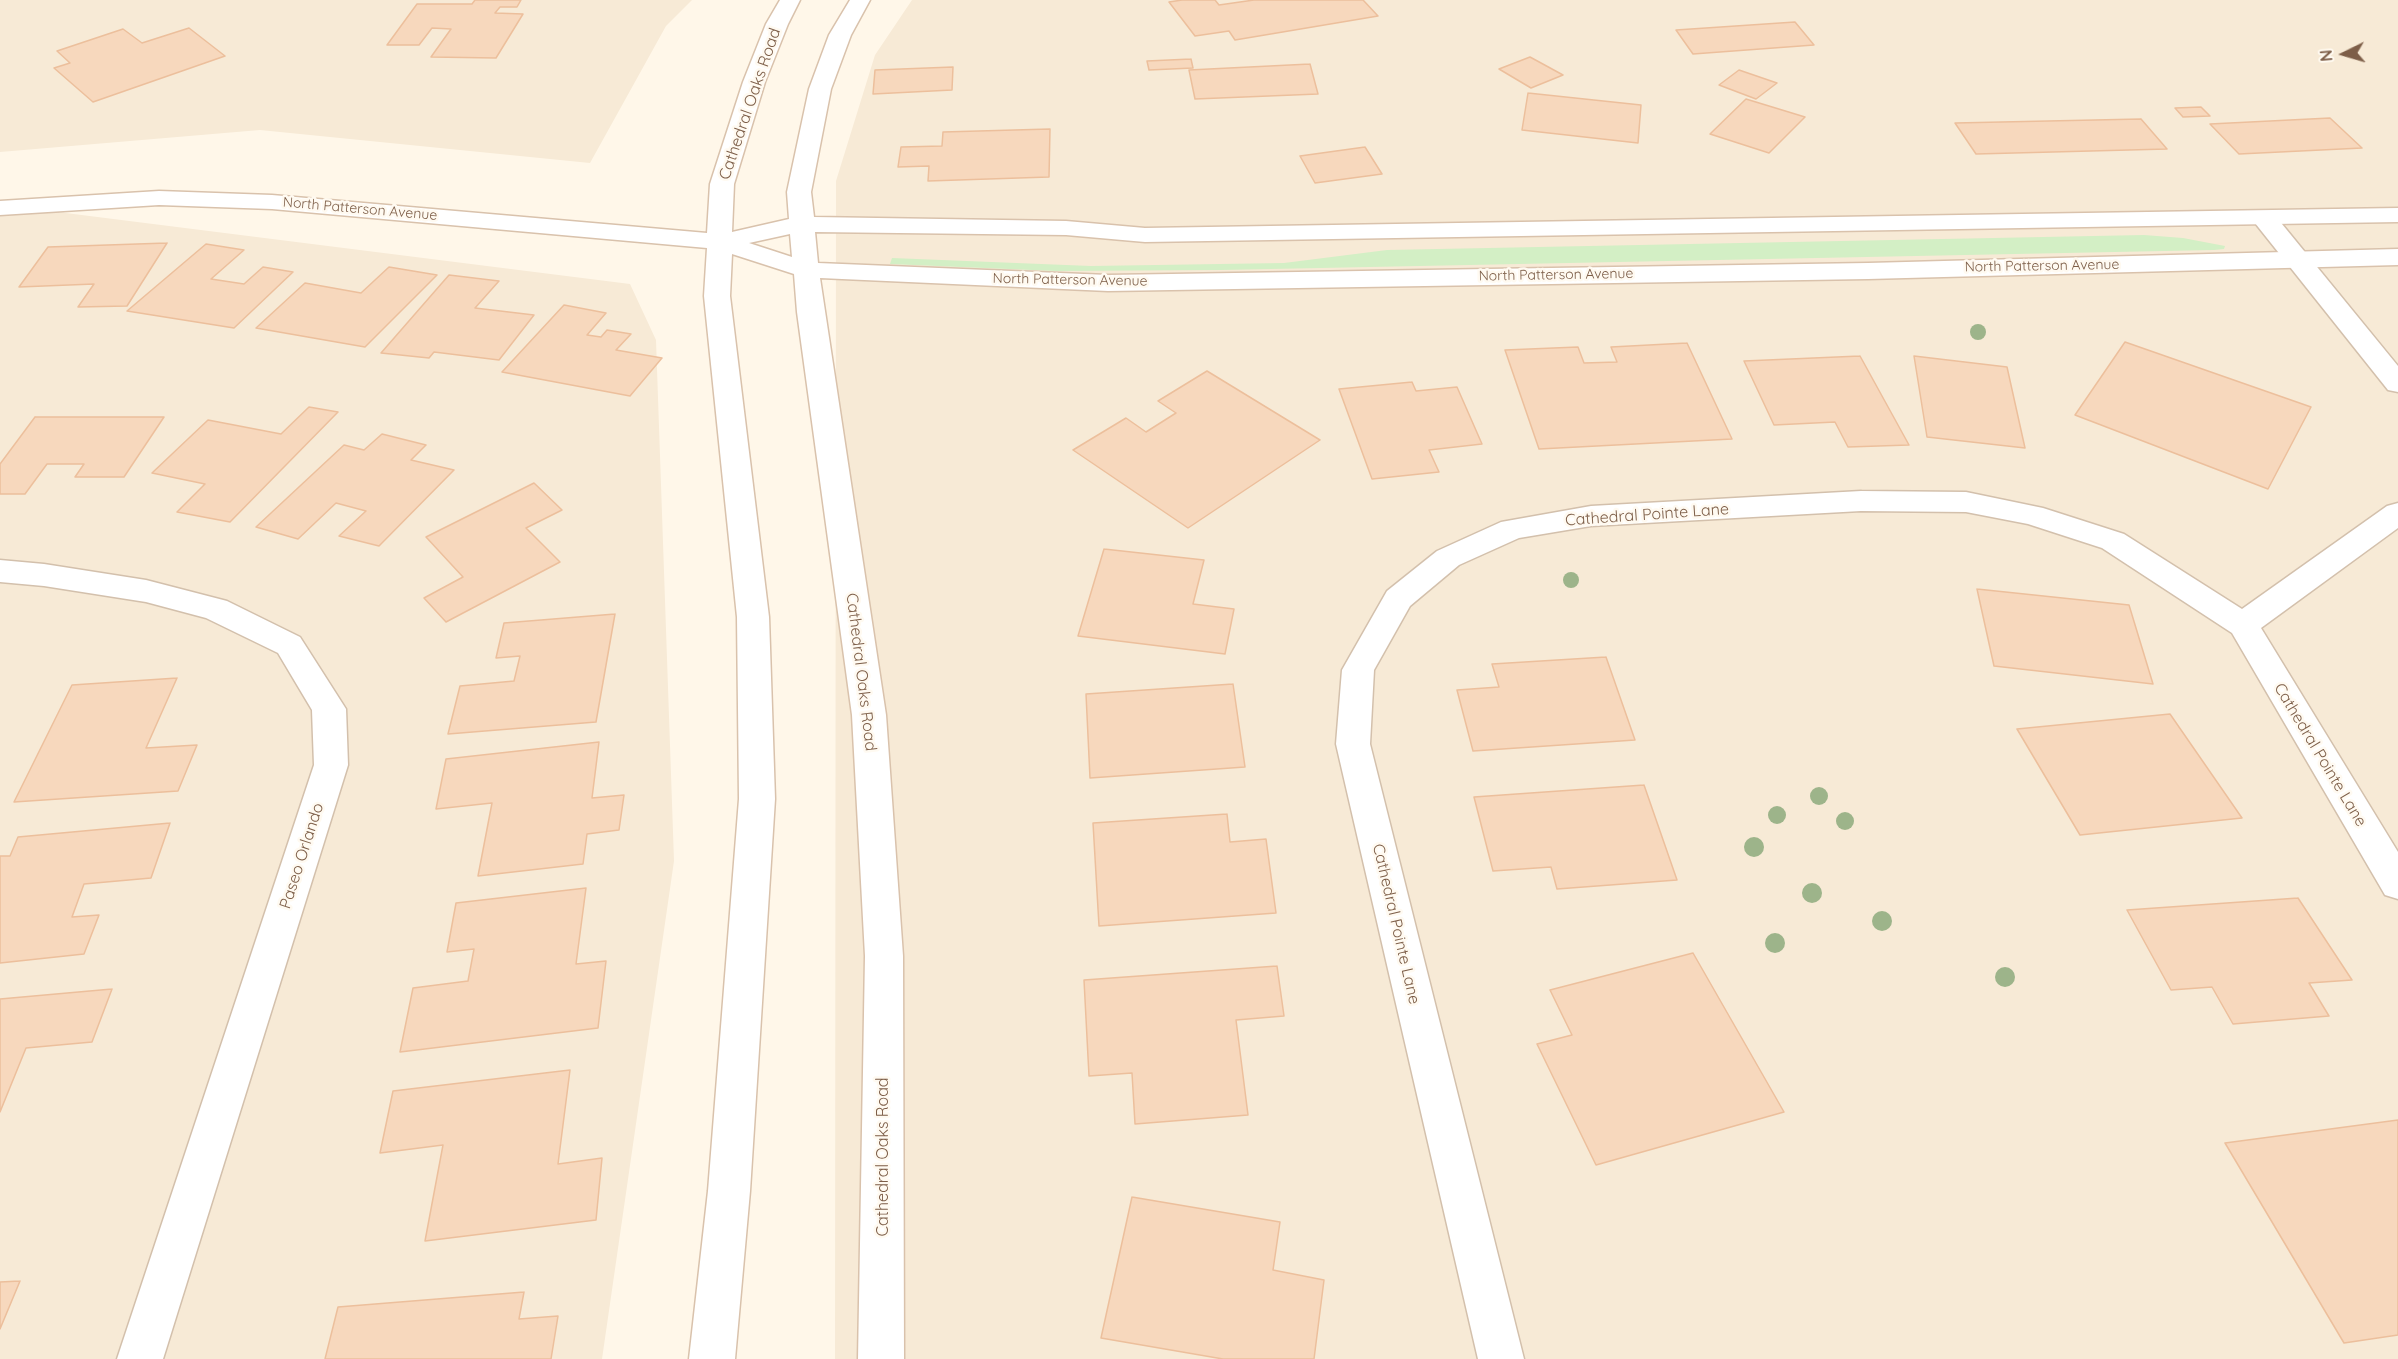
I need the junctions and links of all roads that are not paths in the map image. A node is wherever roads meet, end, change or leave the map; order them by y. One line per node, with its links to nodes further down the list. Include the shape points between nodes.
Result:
1 (790, 0): 7 (main road, Cathedral Oaks Road, via 754,82 722,184)
2 (860, 0): 6 (main road, Cathedral Oaks Road, via 840,35 820,88 799,192)
3 (0, 208): 7 (main road, North Patterson Avenue, via 159,198 272,201)
4 (2398, 215): 5 (main road, North Patterson Avenue)
5 (2264, 218): 6 (main road, North Patterson Avenue, via 1145,235 1066,228); 9 (main road)
6 (802, 224): 7 (main road, North Patterson Avenue); 10 (main road, Cathedral Oaks Road)
7 (719, 242): 10 (main road, North Patterson Avenue); 17 (main road, Cathedral Oaks Road, via 717,296 753,617 757,799 729,1191)
8 (2398, 256): 9 (main road, North Patterson Avenue)
9 (2299, 260): 10 (main road, North Patterson Avenue, via 1108,283); 11 (main road)
10 (807, 270): 18 (main road, Cathedral Oaks Road, via 869,715 884,956)
11 (2398, 384)
12 (2398, 513): 14 (main road)
13 (0, 571): 16 (main road, Paseo Orlando, via 146,591 216,609 289,645 329,709 331,765)
14 (2243, 626): 15 (main road, Cathedral Pointe Lane); 19 (main road, Cathedral Pointe Lane, via 2114,541 2032,514 1966,502 1861,501 1591,516 1523,527 1448,558 1398,599 1358,670 1353,744)
15 (2398, 884)
16 (140, 1359)
17 (712, 1359)
18 (881, 1359)
19 (1500, 1359)

